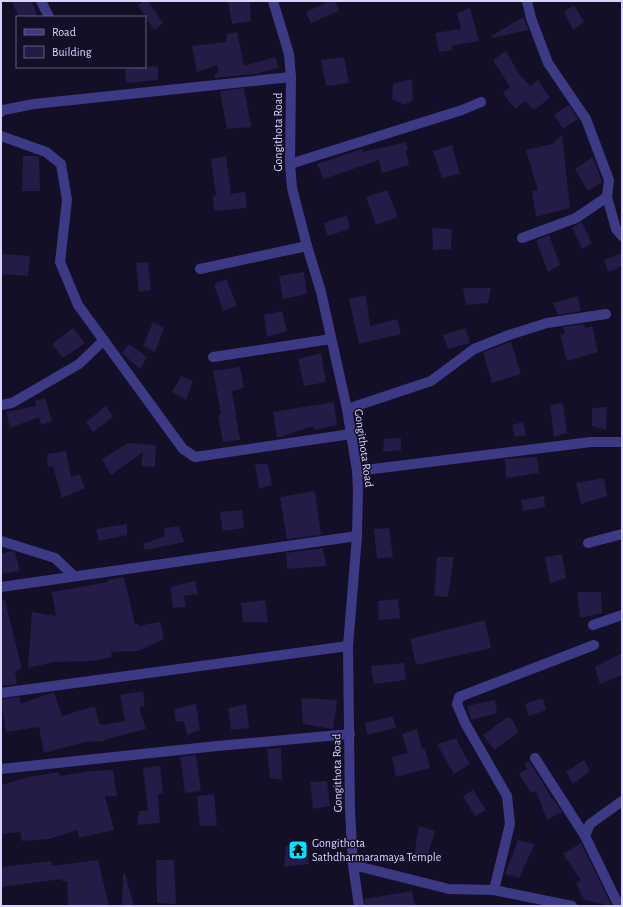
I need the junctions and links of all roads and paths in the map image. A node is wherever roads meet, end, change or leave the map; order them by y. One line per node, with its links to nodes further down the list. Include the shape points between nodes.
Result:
1 (41, 1): 4 (street)
2 (273, 1): 5 (street, Gongithota Road, via 289,54)
3 (528, 1): 10 (street, via 531,18 548,63 586,119 609,180)
4 (48, 16)
5 (291, 77): 7 (street, via 34,104); 9 (street, Gongithota Road)
6 (481, 102): 9 (street)
7 (1, 112)
8 (1, 136): 17 (street, via 46,152 61,164 67,200 60,262 78,305)
9 (290, 164): 13 (street, Gongithota Road, via 292,188)
10 (608, 197): 11 (street, via 616,229); 12 (street, via 576,218)
11 (622, 236)
12 (522, 238)
13 (307, 246): 14 (street); 16 (street, Gongithota Road, via 321,292)
14 (200, 269)
15 (606, 314): 20 (street, via 547,323 509,335 474,349 431,381)
16 (331, 339): 18 (street); 20 (street, Gongithota Road)
17 (104, 340): 19 (street, via 79,364 12,403); 21 (street, via 183,449 195,457)
18 (213, 357)
19 (1, 405)
20 (346, 409): 21 (street, Gongithota Road)
21 (351, 434): 23 (street, Gongithota Road)
22 (622, 442): 23 (street, via 590,442)
23 (356, 471): 25 (street, Gongithota Road)
24 (622, 534): 27 (street)
25 (357, 536): 28 (street); 33 (street, Gongithota Road)
26 (1, 541): 28 (street, via 55,558)
27 (588, 543)
28 (74, 576): 29 (street)
29 (1, 587)
30 (622, 615): 31 (street)
31 (593, 625)
32 (594, 645): 41 (street, via 459,697 457,704 465,723 507,796 510,824)
33 (348, 646): 34 (street); 35 (street, Gongithota Road)
34 (1, 693)
35 (350, 734): 37 (street); 40 (street, Gongithota Road)
36 (535, 758): 39 (street)
37 (1, 769)
38 (622, 801): 39 (street, via 590,824)
39 (585, 836): 44 (street)
40 (353, 865): 41 (street, via 449,889); 42 (street, Gongithota Road)
41 (494, 890): 43 (street)
42 (359, 906)
43 (572, 906)
44 (619, 906)

